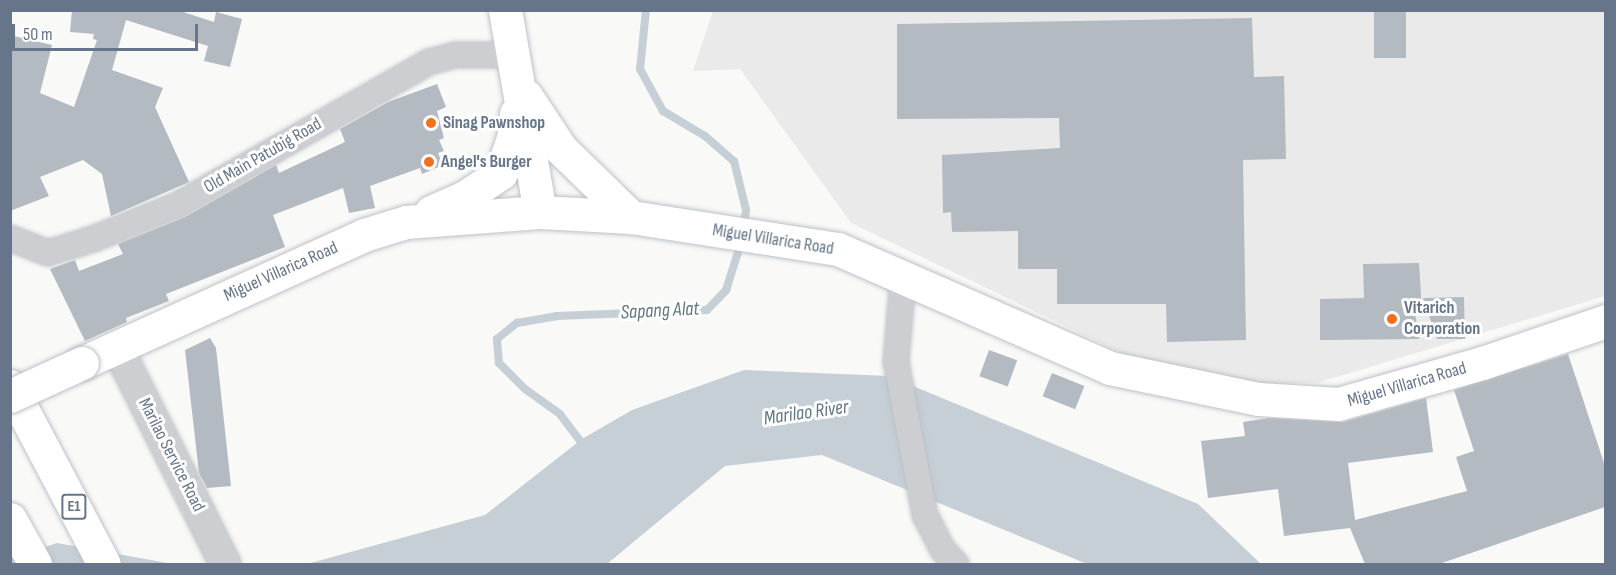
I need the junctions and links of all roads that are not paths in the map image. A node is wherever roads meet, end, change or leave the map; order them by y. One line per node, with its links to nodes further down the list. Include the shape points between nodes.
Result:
1 (505, 10): 2 (main road)
2 (516, 68): 3 (main road); 4 (main road, via 561,149); 5 (main road, via 513,139 501,173 465,197); 6 (street, Old Main Patubig Road, via 455,55 429,62 178,205 93,239 48,252)
3 (540, 212): 4 (main road, Miguel Villarica Road); 5 (main road, Miguel Villarica Road)
4 (630, 217): 7 (main road, Miguel Villarica Road, via 838,249)
5 (406, 222): 9 (main road, Miguel Villarica Road, via 364,235)
6 (10, 238)
7 (903, 277): 8 (main road, Miguel Villarica Road, via 1110,368 1259,399 1338,405 1485,362); 16 (street, via 896,362 925,515 942,549)
8 (1605, 321)
9 (117, 347): 11 (main road, Miguel Villarica Road, bridge); 15 (street, Marilao Service Road)
10 (10, 386): 14 (main road, E1)
11 (10, 396)
12 (10, 519): 13 (main road)
13 (35, 564)
14 (104, 564)
15 (225, 564)
16 (956, 564)

